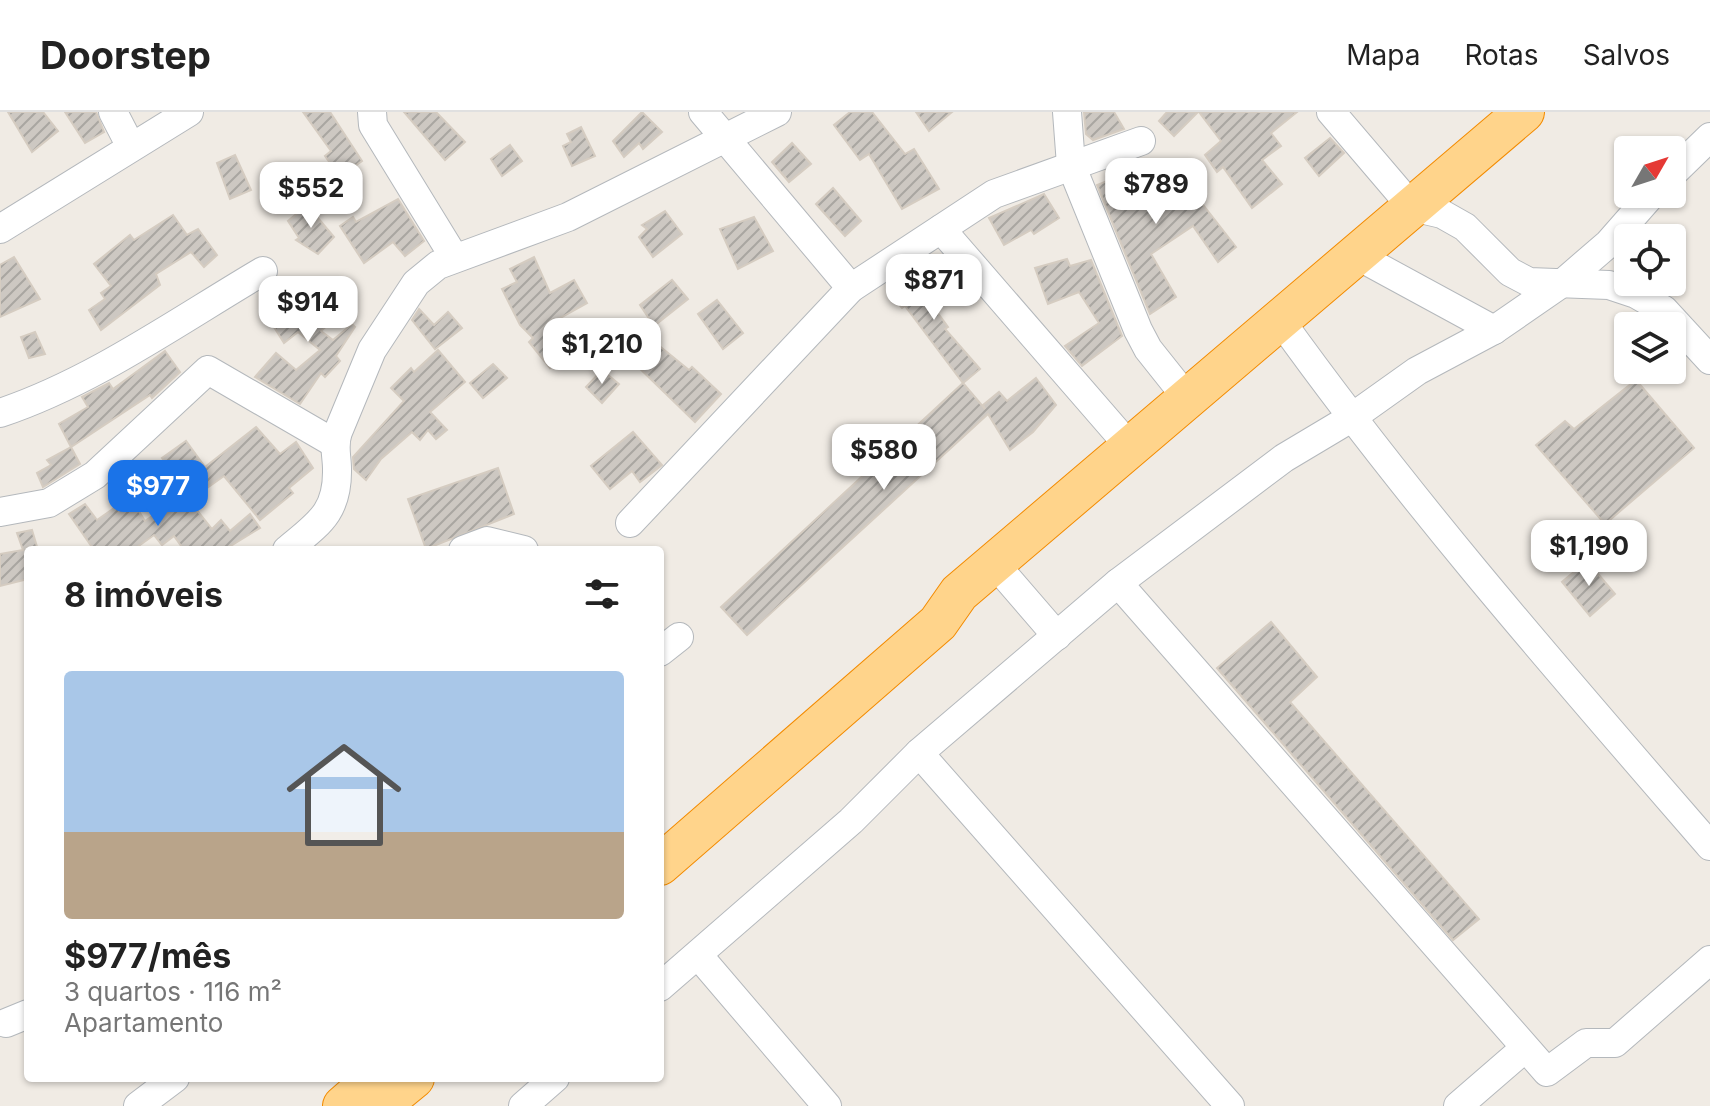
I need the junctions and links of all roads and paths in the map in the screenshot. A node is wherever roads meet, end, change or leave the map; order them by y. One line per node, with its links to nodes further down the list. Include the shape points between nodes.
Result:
1 (113, 112): 12 (street)
2 (189, 112): 12 (street)
3 (372, 112): 20 (street, via 373,125)
4 (703, 112): 9 (street)
5 (777, 112): 9 (street)
6 (1067, 112): 14 (street)
7 (1331, 112): 15 (street)
8 (1524, 112): 15 (highway)
9 (726, 137): 20 (street, via 568,217); 23 (street)
10 (1710, 138): 13 (street)
11 (1141, 141): 14 (street)
12 (131, 147): 17 (street)
13 (1686, 161)
14 (1071, 165): 18 (street, via 994,194); 27 (street, via 1138,330)
15 (1412, 207): 19 (highway); 22 (street, via 1442,214 1465,227 1510,272 1529,282)
16 (1640, 208): 22 (street)
17 (0, 229)
18 (941, 229): 23 (street); 31 (street)
19 (1356, 255): 24 (highway); 25 (street)
20 (454, 257): 30 (street, via 416,283 372,350)
21 (263, 271): 28 (street, via 97,368)
22 (1565, 281): 25 (street); 26 (street, via 1636,294 1664,310)
23 (851, 288): 33 (street)
24 (1280, 320): 27 (highway); 29 (street)
25 (1494, 330): 29 (street, via 1417,371)
26 (1710, 360)
27 (1187, 398): 31 (highway)
28 (0, 413)
29 (1351, 418): 38 (street, via 1284,458); 43 (street)
30 (334, 443): 32 (street, via 208,370 95,475 49,503); 34 (street, via 336,498 328,514)
31 (1130, 447): 37 (highway)
32 (0, 512)
33 (630, 523)
34 (292, 546)
35 (474, 546): 36 (street, via 487,541)
36 (508, 546)
37 (994, 563): 39 (highway); 40 (street)
38 (1118, 583): 40 (street); 48 (street)
39 (959, 593): 42 (highway, via 923,608); 44 (highway, via 938,623)
40 (1057, 636): 41 (street)
41 (919, 753): 45 (street, via 851,821); 58 (street)
42 (664, 829)
43 (1710, 846)
44 (664, 862)
45 (698, 955): 47 (street); 57 (street)
46 (1710, 960): 48 (street, via 1615,1043 1586,1043 1547,1072)
47 (664, 984)
48 (1525, 1048): 59 (street)
49 (170, 1082): 53 (street)
50 (370, 1082): 54 (highway)
51 (409, 1082): 55 (highway)
52 (550, 1082): 56 (street)
53 (138, 1106)
54 (343, 1106)
55 (380, 1106)
56 (523, 1106)
57 (827, 1106)
58 (1230, 1106)
59 (1458, 1106)

